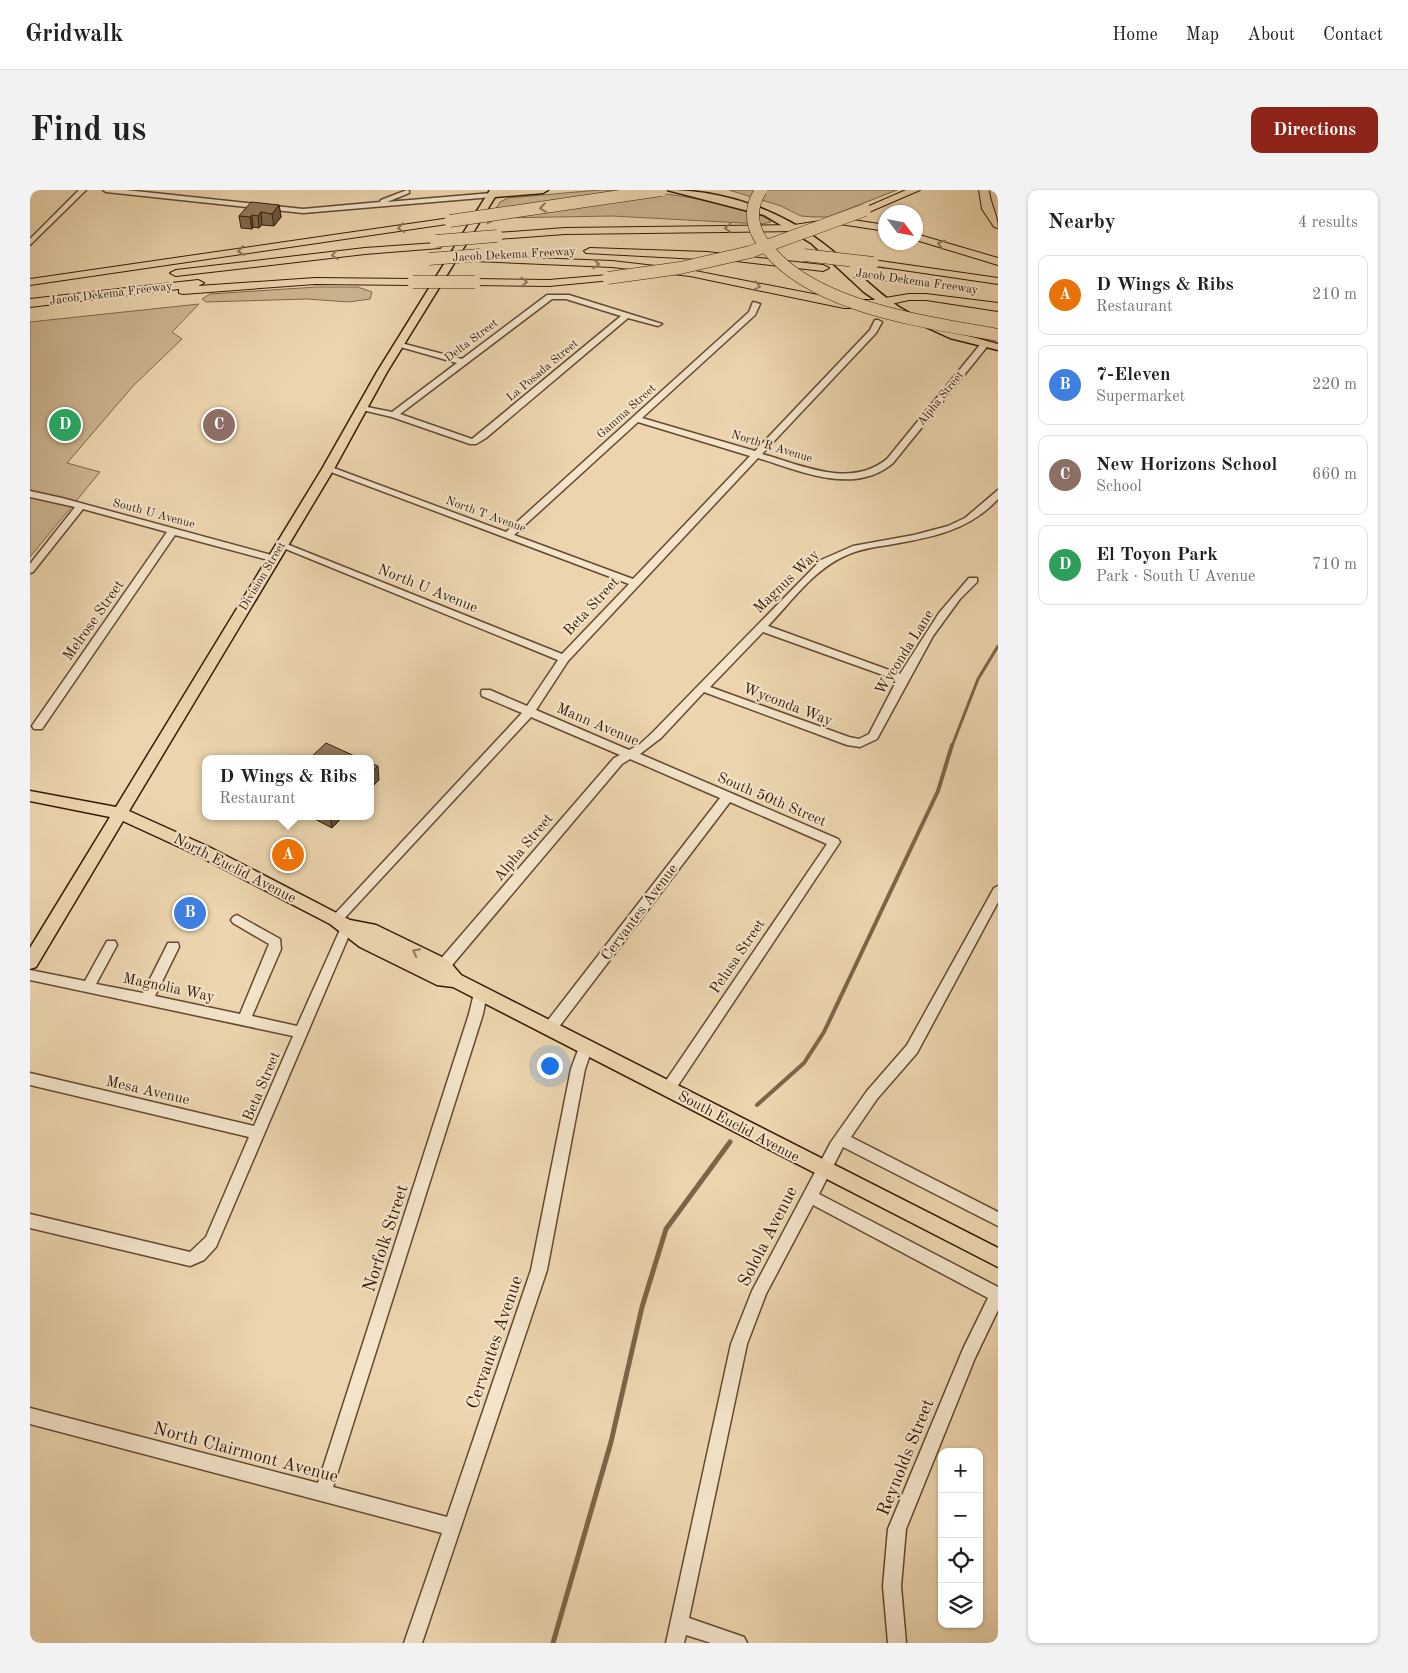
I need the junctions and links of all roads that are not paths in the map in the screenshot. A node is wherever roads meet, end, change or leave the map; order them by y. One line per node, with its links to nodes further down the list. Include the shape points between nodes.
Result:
1 (83, 190): 23 (street)
2 (106, 190): 14 (street, via 285,210)
3 (543, 190): 11 (main road)
4 (660, 190): 32 (highway, one-way to 32, bridge)
5 (672, 190): 13 (main road)
6 (710, 190): 13 (main road)
7 (761, 190): 46 (highway, bridge, via 753,211 753,227 770,256 792,272 835,295 872,308)
8 (915, 190): 35 (highway, one-way to 8, bridge, via 314,281 549,282 608,278 680,268 750,252)
9 (984, 190): 19 (highway, via 988,213)
10 (409, 191): 12 (street); 14 (street)
11 (493, 193): 12 (street); 48 (main road, Division Street)
12 (411, 203): 14 (street)
13 (752, 204): 15 (main road); 17 (main road)
14 (365, 207)
15 (774, 217): 17 (main road); 21 (highway, via 777,223)
16 (843, 220): 17 (highway); 18 (highway); 20 (highway)
17 (793, 222): 18 (highway); 21 (highway); 38 (main road)
18 (806, 224): 36 (main road)
19 (998, 225)
20 (878, 227)
21 (760, 228): 25 (highway, one-way to 25, via 565,231)
22 (30, 230): 23 (street)
23 (42, 231): 26 (street)
24 (923, 239): 29 (highway, one-way to 24)
25 (493, 240): 31 (highway, Jacob Dekema Freeway, bridge, via 712,245); 33 (highway, Jacob Dekema Freeway, one-way to 33, via 365,251)
26 (30, 243)
27 (479, 257): 28 (highway, bridge); 34 (highway, Jacob Dekema Freeway, bridge, via 574,251 676,252 769,259); 38 (highway, one-way to 38, via 622,265 690,273 836,303)
28 (424, 259)
29 (998, 262)
30 (319, 269): 35 (highway, Jacob Dekema Freeway)
31 (998, 281)
32 (30, 282)
33 (30, 289)
34 (998, 293)
35 (62, 299): 39 (highway, Jacob Dekema Freeway)
36 (899, 299): 37 (highway, via 926,297); 38 (highway); 42 (main road)
37 (947, 300): 41 (highway); 42 (highway, via 920,301 917,303)
38 (886, 302): 47 (main road, via 924,324 972,342)
39 (30, 303)
40 (756, 304): 53 (street, Gamma Street, via 752,313)
41 (998, 307)
42 (921, 311): 47 (main road, via 980,337)
43 (626, 315): 45 (street); 50 (street, Delta Street, via 566,297 544,300); 52 (street, La Posada Street, via 473,442)
44 (878, 322): 54 (street, Beta Street, via 876,328)
45 (658, 324)
46 (998, 335)
47 (986, 343): 49 (main road); 55 (street, Alpha Street)
48 (400, 344): 50 (street); 51 (main road, Division Street)
49 (998, 347)
50 (462, 362): 52 (street, Delta Street)
51 (362, 409): 52 (street); 56 (main road, Division Street)
52 (394, 414)
53 (636, 419): 54 (street, North R Avenue); 63 (street, Gamma Street)
54 (757, 454): 55 (street, North R Avenue, via 842,477 861,476 879,470); 68 (street, Beta Street)
55 (896, 454)
56 (328, 469): 63 (street, North T Avenue); 64 (main road, Division Street)
57 (998, 493): 60 (street, Magnus Way)
58 (30, 494): 59 (street, South U Avenue)
59 (80, 507): 62 (street, South U Avenue); 66 (street)
60 (986, 508): 61 (street); 69 (street, Magnus Way, via 953,528 924,537 855,548 824,562)
61 (998, 513)
62 (173, 531): 65 (street, South U Avenue); 75 (street, Melrose Street)
63 (509, 536): 68 (street, North T Avenue)
64 (281, 545): 65 (main road, Division Street); 70 (street, North U Avenue)
65 (272, 558): 81 (main road, Division Street)
66 (30, 570)
67 (973, 580): 71 (street, Wyconda Lane, via 932,632)
68 (634, 583): 70 (street, Beta Street)
69 (760, 627): 71 (street); 72 (street, Magnus Way)
70 (564, 659): 74 (street, Beta Street)
71 (902, 678): 76 (street, Wyconda Lane, via 873,736)
72 (703, 688): 76 (street, Wyconda Way, via 836,738); 77 (street, Magnus Way, via 644,747)
73 (486, 693): 74 (street, Mann Avenue)
74 (530, 711): 77 (street, Mann Avenue); 85 (street, Beta Street)
75 (38, 726)
76 (864, 741)
77 (631, 754): 78 (street, Mann Avenue); 89 (street, Alpha Street, via 618,761)
78 (697, 784): 80 (street, South 50th Street)
79 (30, 796): 81 (main road, North Euclid Avenue)
80 (727, 797): 82 (street, South 50th Street); 96 (street, Cervantes Avenue)
81 (121, 814): 85 (main road, North Euclid Avenue, via 196,848); 88 (main road, Division Street)
82 (834, 842): 100 (street, Pelusa Street)
83 (998, 891): 102 (street, Solola Avenue, via 912,1049 872,1094)
84 (237, 920): 95 (street, via 276,942)
85 (341, 923): 89 (main road, North Euclid Avenue, one-way to 85, via 370,929); 91 (main road, North Euclid Avenue, via 366,942 443,980); 97 (street, Beta Street)
86 (111, 944): 92 (street)
87 (173, 947): 94 (street)
88 (30, 962)
89 (443, 966): 91 (main road, North Euclid Avenue)
90 (30, 974): 92 (street, Magnolia Way)
91 (455, 980): 93 (main road, North Euclid Avenue)
92 (88, 987): 94 (street, Magnolia Way)
93 (480, 993): 96 (main road, South Euclid Avenue); 110 (street, Norfolk Street)
94 (147, 999): 95 (street, Magnolia Way)
95 (244, 1020): 97 (street, Magnolia Way)
96 (550, 1028): 98 (main road, South Euclid Avenue)
97 (302, 1032): 101 (street, Beta Street)
98 (586, 1046): 100 (main road, South Euclid Avenue); 111 (street, Cervantes Avenue, via 578,1069 539,1270)
99 (30, 1079): 101 (street, Mesa Avenue)
100 (668, 1088): 103 (main road, South Euclid Avenue)
101 (258, 1133): 106 (street, Beta Street, via 211,1242 199,1255 190,1259)
102 (843, 1140): 103 (street, Solola Avenue); 105 (street)
103 (823, 1170): 104 (street, Solola Avenue); 107 (main road, South Euclid Avenue)
104 (809, 1196): 108 (street); 112 (street, Solola Avenue, via 760,1291 739,1344)
105 (998, 1219)
106 (30, 1221)
107 (998, 1258)
108 (998, 1295): 116 (street, Reynolds Street, via 969,1354 897,1529 891,1558 891,1601)
109 (30, 1416): 110 (street, North Clairmont Avenue)
110 (323, 1493): 111 (street, North Clairmont Avenue)
111 (452, 1527): 113 (street, Cervantes Avenue)
112 (680, 1624): 114 (street, Solola Avenue); 115 (street)
113 (414, 1643)
114 (675, 1643)
115 (738, 1643)
116 (897, 1643)

